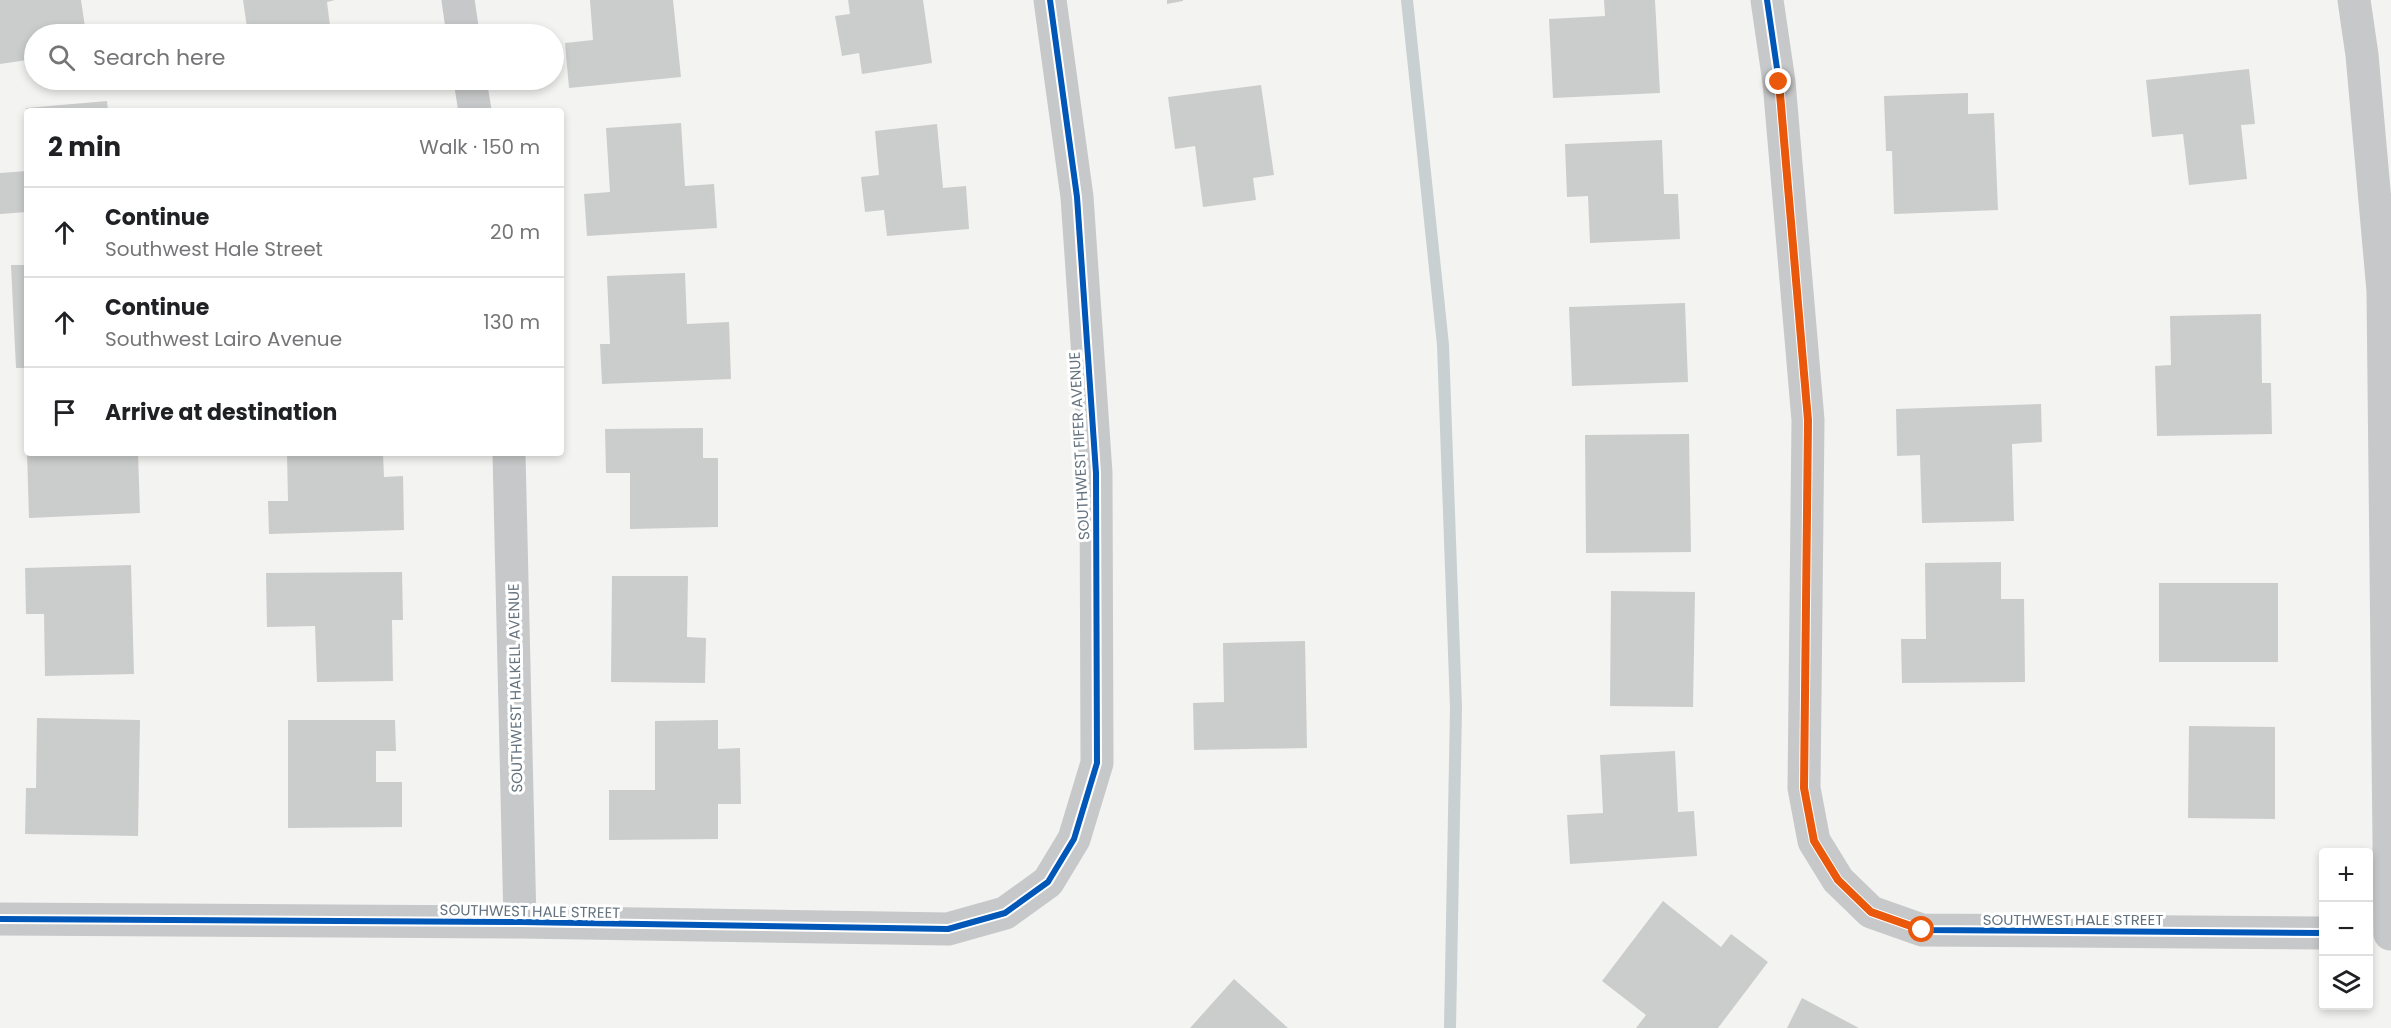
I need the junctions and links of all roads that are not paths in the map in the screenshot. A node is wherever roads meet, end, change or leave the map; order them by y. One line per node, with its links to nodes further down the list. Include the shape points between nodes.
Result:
1 (458, 0): 5 (street)
2 (1050, 0): 9 (street, SOUTHWEST FIFER AVENUE, via 1077,197 1096,473 1096,763 1074,839)
3 (1767, 0): 12 (street, SOUTHWEST HALE STREET, via 1779,82 1808,420 1804,788 1814,841 1838,880 1871,912 1922,930)
4 (2354, 0): 13 (street, via 2383,291)
5 (462, 24)
6 (472, 90): 7 (street)
7 (475, 108)
8 (509, 456): 11 (street, SOUTHWEST HALKELL AVENUE)
9 (1048, 882): 11 (street, SOUTHWEST HALE STREET, via 1005,914 948,929)
10 (0, 919): 11 (street, SOUTHWEST HALE STREET)
11 (520, 922)
12 (2319, 933)
13 (2383, 934)

